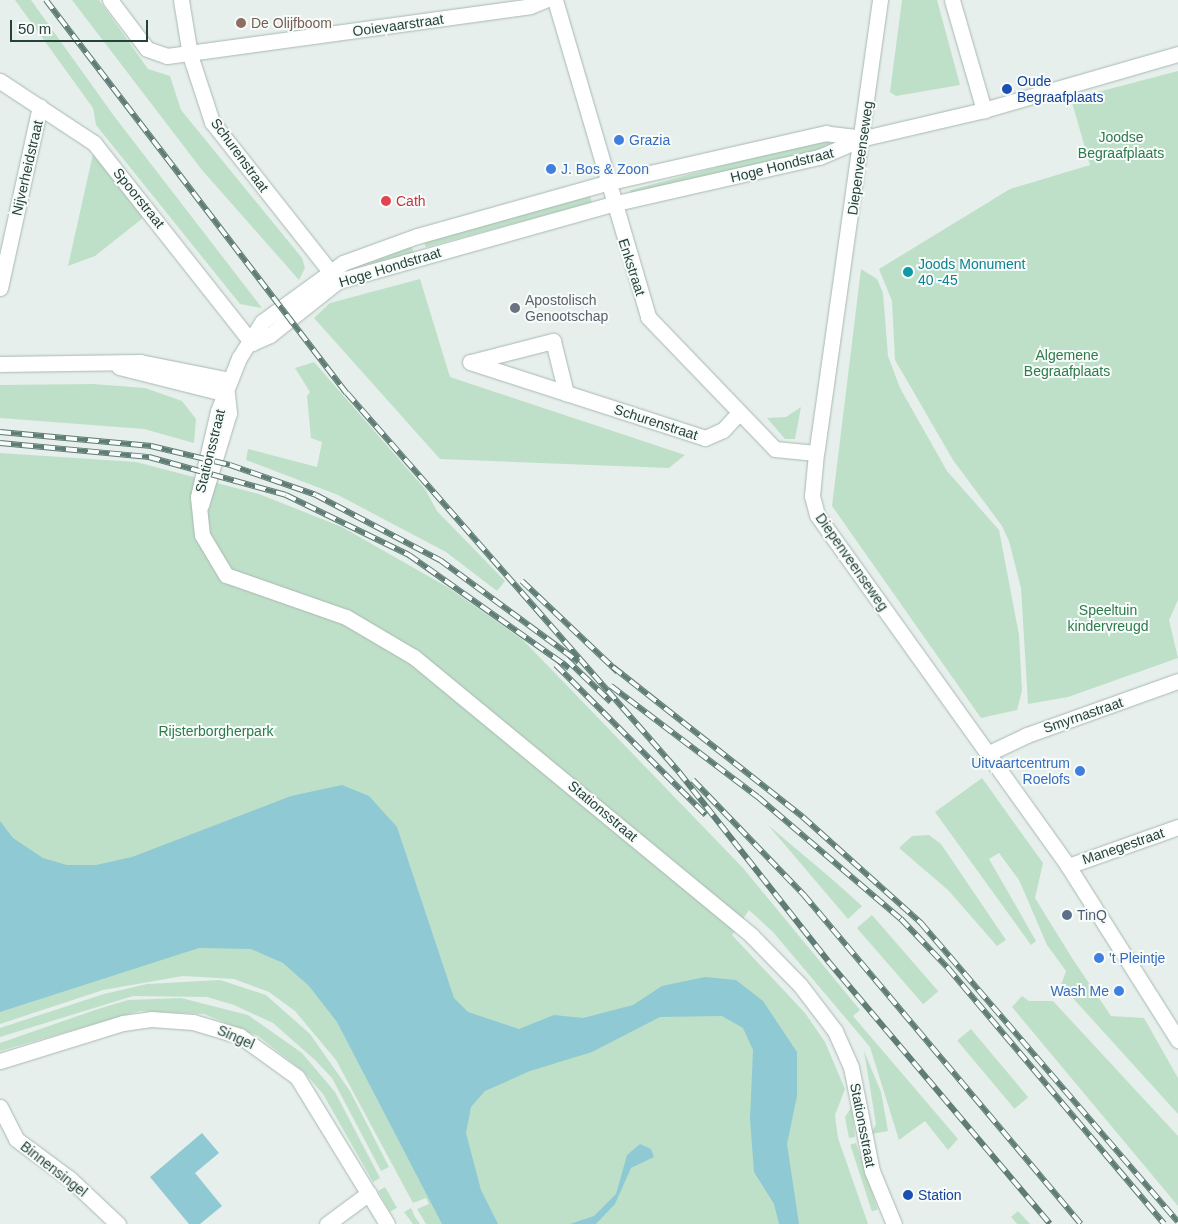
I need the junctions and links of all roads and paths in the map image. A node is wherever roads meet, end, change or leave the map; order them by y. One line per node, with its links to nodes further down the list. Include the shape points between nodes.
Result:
1 (110, 0): 8 (street, via 152,52)
2 (181, 0): 8 (street, Schurenstraat)
3 (545, 0): 8 (street, Ooievaarstraat, via 530,6)
4 (555, 0): 13 (street, Enkstraat)
5 (880, 0): 12 (street, Diepenveenseweg)
6 (952, 0): 11 (street)
7 (1178, 54): 11 (street, Hoge Hondstraat)
8 (190, 55): 15 (street, Schurenstraat, via 212,122)
9 (0, 80): 10 (street, Spoorstraat)
10 (40, 106): 16 (street, Nijverheidstraat); 17 (street, Spoorstraat, via 94,143)
11 (984, 110): 12 (street, Hoge Hondstraat)
12 (864, 138): 13 (street, Hoge Hondstraat, via 826,133); 14 (street, Hoge Hondstraat, via 819,157); 22 (street, Diepenveenseweg)
13 (606, 183): 14 (street, Enkstraat); 15 (street, Hoge Hondstraat, via 417,236)
14 (612, 204): 15 (street, Hoge Hondstraat); 21 (street, Enkstraat, via 648,317)
15 (334, 276): 17 (street, Hoge Hondstraat, via 270,335)
16 (0, 288)
17 (252, 343): 19 (street, Stationsstraat, via 239,358)
18 (0, 364): 19 (street, via 155,363)
19 (229, 387): 35 (street, Stationsstraat, via 229,413 200,509 206,546 226,575 346,617 414,657 751,935 800,985 835,1031 851,1067 872,1171)
20 (566, 393): 20 (street, Schurenstraat, via 553,341 470,362 548,387); 21 (street, Schurenstraat, via 705,438 723,430)
21 (739, 413): 22 (street, Enkstraat, via 775,449)
22 (816, 453): 24 (street, Diepenveenseweg, via 812,496 817,515)
23 (1178, 681): 24 (street, Smyrnastraat, via 1027,734)
24 (989, 753): 26 (street, Diepenveenseweg)
25 (1178, 827): 26 (street, Manegestraat)
26 (1068, 866): 27 (street, Diepenveenseweg)
27 (1173, 1021): 28 (street, Diepenveenseweg)
28 (1178, 1040)
29 (0, 1061): 31 (street, Singel, via 139,1020 181,1020 225,1030 257,1045 297,1077)
30 (0, 1107): 32 (street, Binnensingel, via 16,1139 70,1179)
31 (369, 1193): 33 (street); 34 (street, Singel)
32 (118, 1224)
33 (327, 1224)
34 (387, 1224)
35 (894, 1224)

